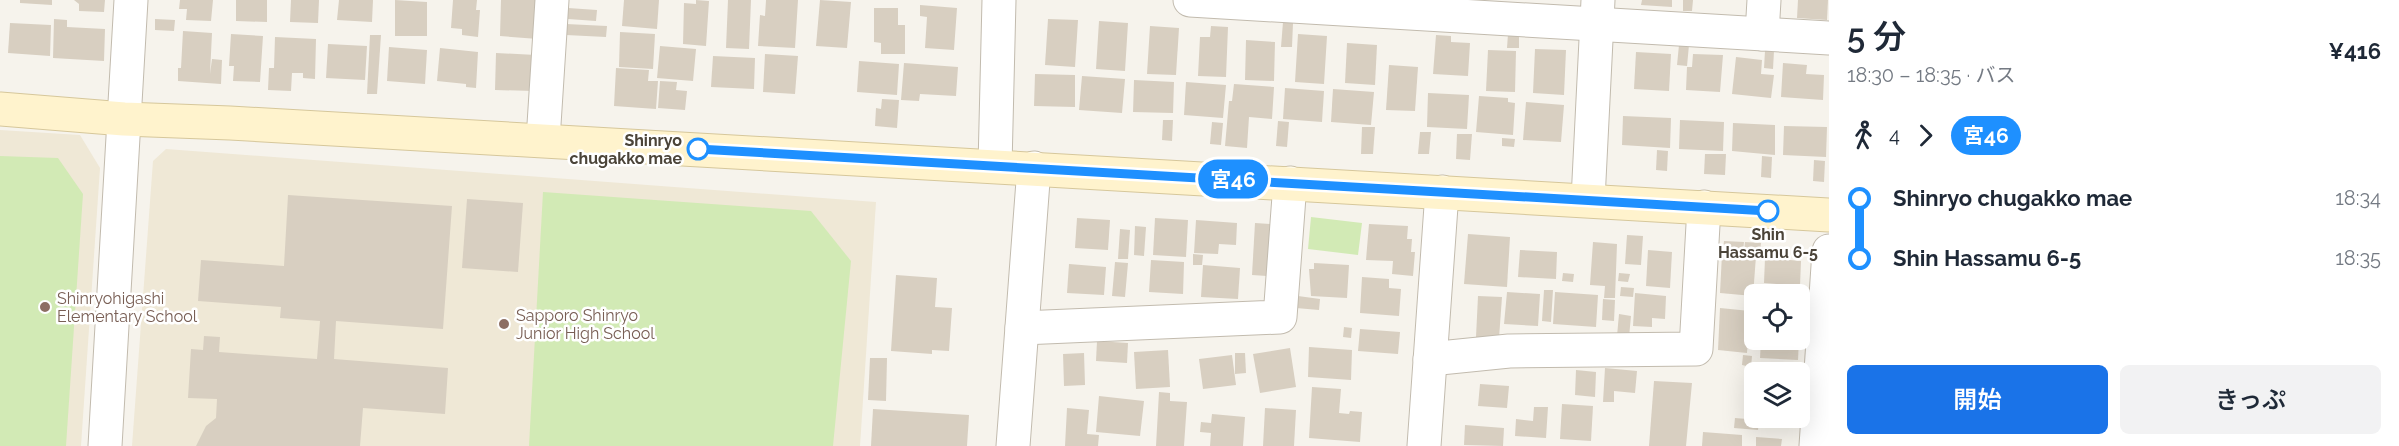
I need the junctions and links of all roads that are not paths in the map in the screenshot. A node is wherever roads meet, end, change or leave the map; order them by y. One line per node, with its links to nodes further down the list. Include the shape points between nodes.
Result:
1 (131, 0): 12 (street)
2 (552, 0): 13 (street)
3 (999, 0): 14 (street)
4 (1190, 0): 6 (street)
5 (1764, 0): 9 (street)
6 (1305, 3): 7 (street)
7 (1455, 8): 8 (street)
8 (1598, 12): 9 (street); 18 (street)
9 (1762, 34): 10 (street)
10 (1829, 38)
11 (0, 109): 12 (street)
12 (124, 119): 13 (street); 24 (street)
13 (543, 140): 14 (street)
14 (995, 166): 15 (street)
15 (1034, 168): 16 (street); 22 (street)
16 (1290, 183): 17 (street); 22 (street, via 1280,317)
17 (1442, 192): 18 (street); 23 (street)
18 (1588, 201): 19 (street)
19 (1704, 207): 20 (street); 23 (street, via 1696,349 1509,351)
20 (1829, 215)
21 (1829, 251): 27 (street)
22 (1022, 328): 25 (street)
23 (1431, 359): 26 (street)
24 (105, 446)
25 (1013, 446)
26 (1424, 446)
27 (1816, 446)

